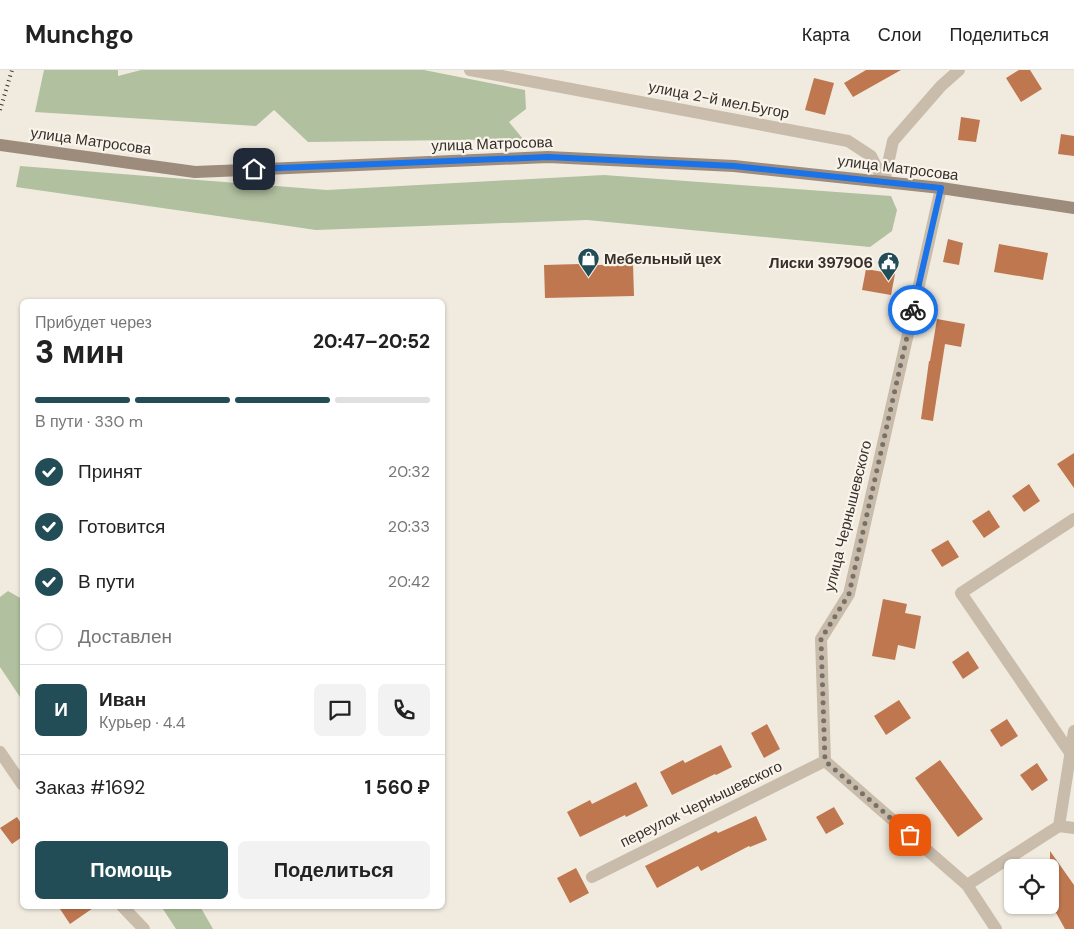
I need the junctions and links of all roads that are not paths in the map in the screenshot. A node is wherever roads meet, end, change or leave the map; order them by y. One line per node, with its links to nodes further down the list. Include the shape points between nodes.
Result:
1 (958, 70): 4 (street, via 893,141)
2 (478, 71): 4 (street, улица 2-й мел.Бугор, via 848,141 871,156)
3 (0, 145): 4 (main road, улица Матросова, via 195,172 548,157 734,166)
4 (884, 182): 5 (main road, улица Матросова)
5 (941, 188): 6 (main road, улица Матросова); 11 (street, улица Чернышевского, via 849,594 821,639)
6 (1074, 208)
7 (1074, 519): 10 (street, via 961,593)
8 (1074, 730): 10 (street)
9 (0, 752): 12 (street)
10 (1071, 754): 13 (street)
11 (825, 761): 15 (street, переулок Чернышевского); 16 (street)
12 (20, 781)
13 (1059, 826): 14 (street); 16 (street)
14 (1074, 828)
15 (592, 877)
16 (967, 885): 19 (street)
17 (125, 909): 18 (street)
18 (144, 929)
19 (996, 929)

